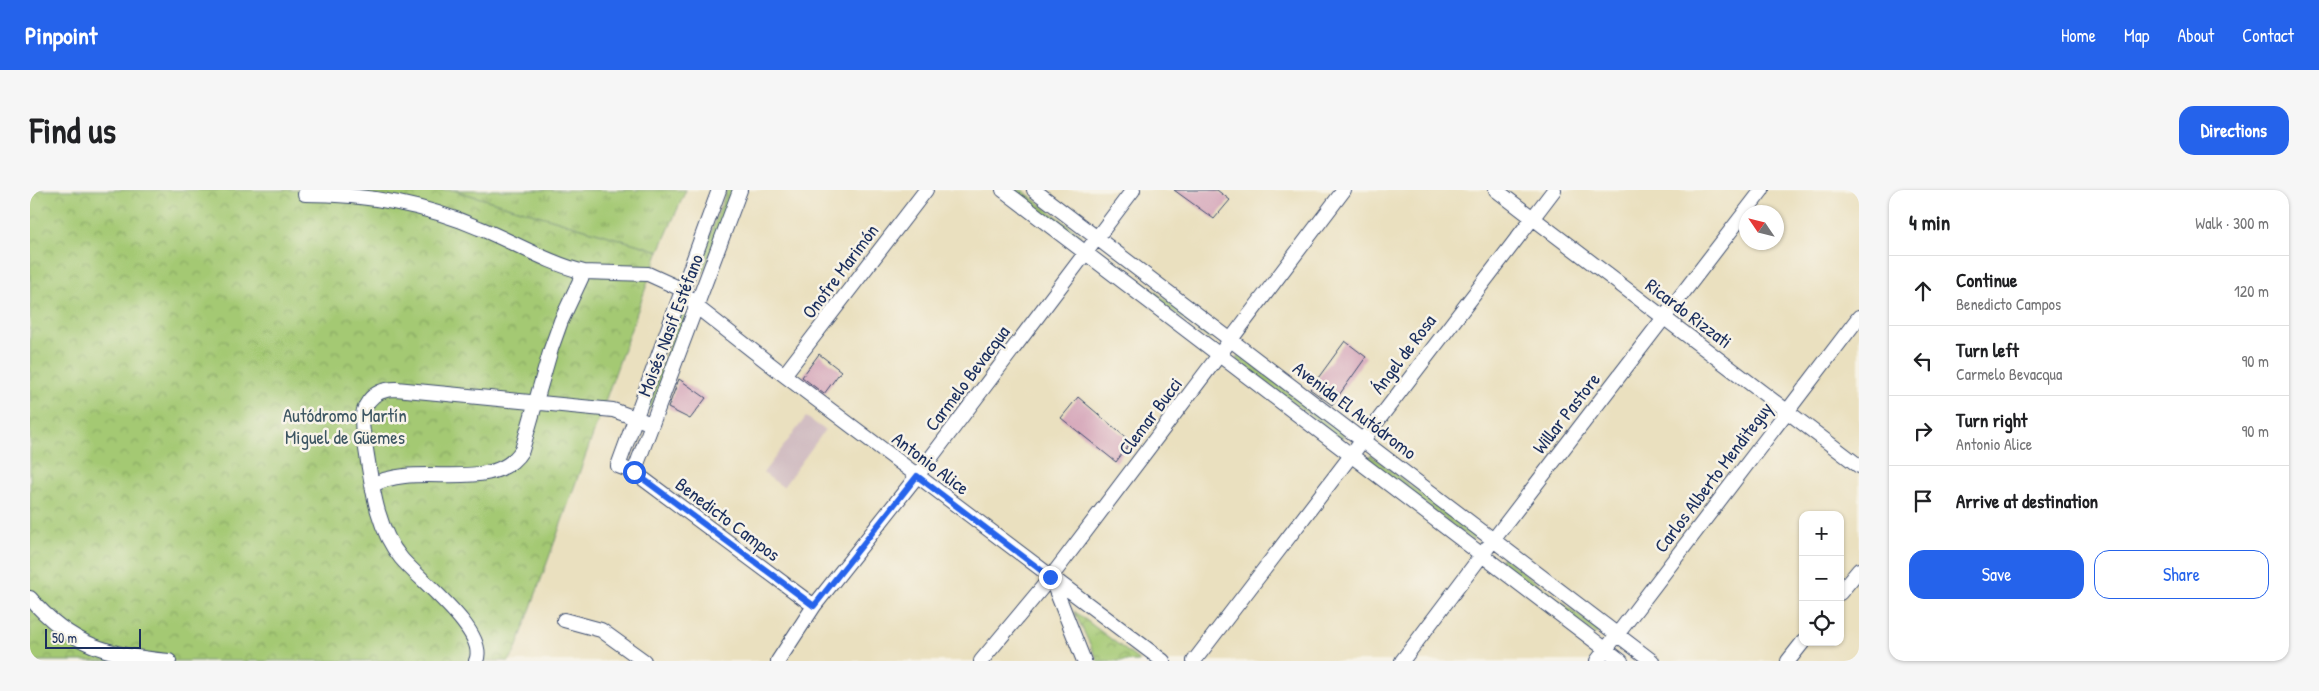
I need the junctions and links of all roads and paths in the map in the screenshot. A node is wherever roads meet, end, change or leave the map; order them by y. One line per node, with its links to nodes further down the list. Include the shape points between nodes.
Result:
1 (719, 190): 16 (street, Moisés Nasif Estéfano)
2 (740, 190): 17 (street, Moisés Nasif Estéfano)
3 (926, 190): 22 (street, Onofre Marimón)
4 (1003, 190): 14 (street, Avenida El Autódromo)
5 (1034, 190): 13 (street, Avenida El Autódromo)
6 (1133, 190): 13 (street, Carmelo Bevacqua)
7 (1344, 190): 20 (street, Clemar Bucci)
8 (1496, 190): 12 (street, Ricardo Rizzati)
9 (1554, 190): 12 (street, Ángel de Rosa)
10 (1762, 190): 18 (street, Willar Pastore)
11 (305, 194): 15 (street, via 348,194 413,206 477,226 566,268)
12 (1532, 218): 18 (street, Ricardo Rizzati); 27 (street, Ángel de Rosa)
13 (1096, 238): 14 (street, Carmelo Bevacqua); 20 (street, Avenida El Autódromo)
14 (1085, 253): 21 (street, Avenida El Autódromo); 32 (street, Carmelo Bevacqua)
15 (584, 272): 16 (street, via 648,274); 23 (street, via 561,321)
16 (681, 290): 17 (street, Antonio Alice); 25 (street, Moisés Nasif Estéfano)
17 (697, 307): 22 (street, Antonio Alice); 26 (street, Moisés Nasif Estéfano)
18 (1664, 317): 24 (street, Ricardo Rizzati); 34 (street, Willar Pastore)
19 (1859, 317): 24 (street, Carlos Alberto Menditeguy)
20 (1231, 340): 21 (street, Clemar Bucci); 27 (street, Avenida El Autódromo)
21 (1220, 355): 28 (street, Avenida El Autódromo); 37 (street, Clemar Bucci)
22 (784, 375): 32 (street, Antonio Alice)
23 (536, 401): 25 (street, via 613,410); 33 (street, via 522,450 515,462 505,468 481,474 396,476); 33 (street, via 396,389 377,392 362,410)
24 (1787, 410): 30 (street, Ricardo Rizzati); 42 (street, Carlos Alberto Menditeguy)
25 (636, 418): 26 (street); 29 (street, Moisés Nasif Estéfano)
26 (652, 424): 31 (street, Moisés Nasif Estéfano)
27 (1362, 439): 28 (street, Ángel de Rosa); 34 (street, Avenida El Autódromo)
28 (1350, 455): 35 (street, Avenida El Autódromo); 52 (street, Ángel de Rosa)
29 (618, 466): 31 (street, Benedicto Campos)
30 (1859, 466)
31 (634, 472): 40 (street, Benedicto Campos)
32 (917, 476): 37 (street, Antonio Alice); 40 (street, Carmelo Bevacqua)
33 (373, 485): 46 (street, via 379,513 392,546 468,628 477,646)
34 (1494, 539): 35 (street, Willar Pastore); 42 (street, Avenida El Autódromo)
35 (1483, 554): 44 (street, Avenida El Autódromo); 53 (street, Willar Pastore)
36 (1859, 570): 38 (street)
37 (1050, 577): 49 (street, Clemar Bucci); 50 (street); 51 (street, Antonio Alice)
38 (1844, 588)
39 (30, 598): 45 (street, via 64,629 100,650)
40 (814, 606): 48 (street, Carmelo Bevacqua)
41 (564, 620): 47 (street, via 601,630)
42 (1617, 634): 44 (street, Carlos Alberto Menditeguy); 56 (street, Avenida El Autódromo)
43 (1800, 646): 57 (street)
44 (1606, 649): 54 (street, Carlos Alberto Menditeguy); 55 (street, Avenida El Autódromo)
45 (169, 661)
46 (476, 661)
47 (644, 661)
48 (778, 661)
49 (981, 661)
50 (1084, 661)
51 (1163, 661)
52 (1194, 661)
53 (1402, 661)
54 (1597, 661)
55 (1621, 661)
56 (1652, 661)
57 (1788, 661)

